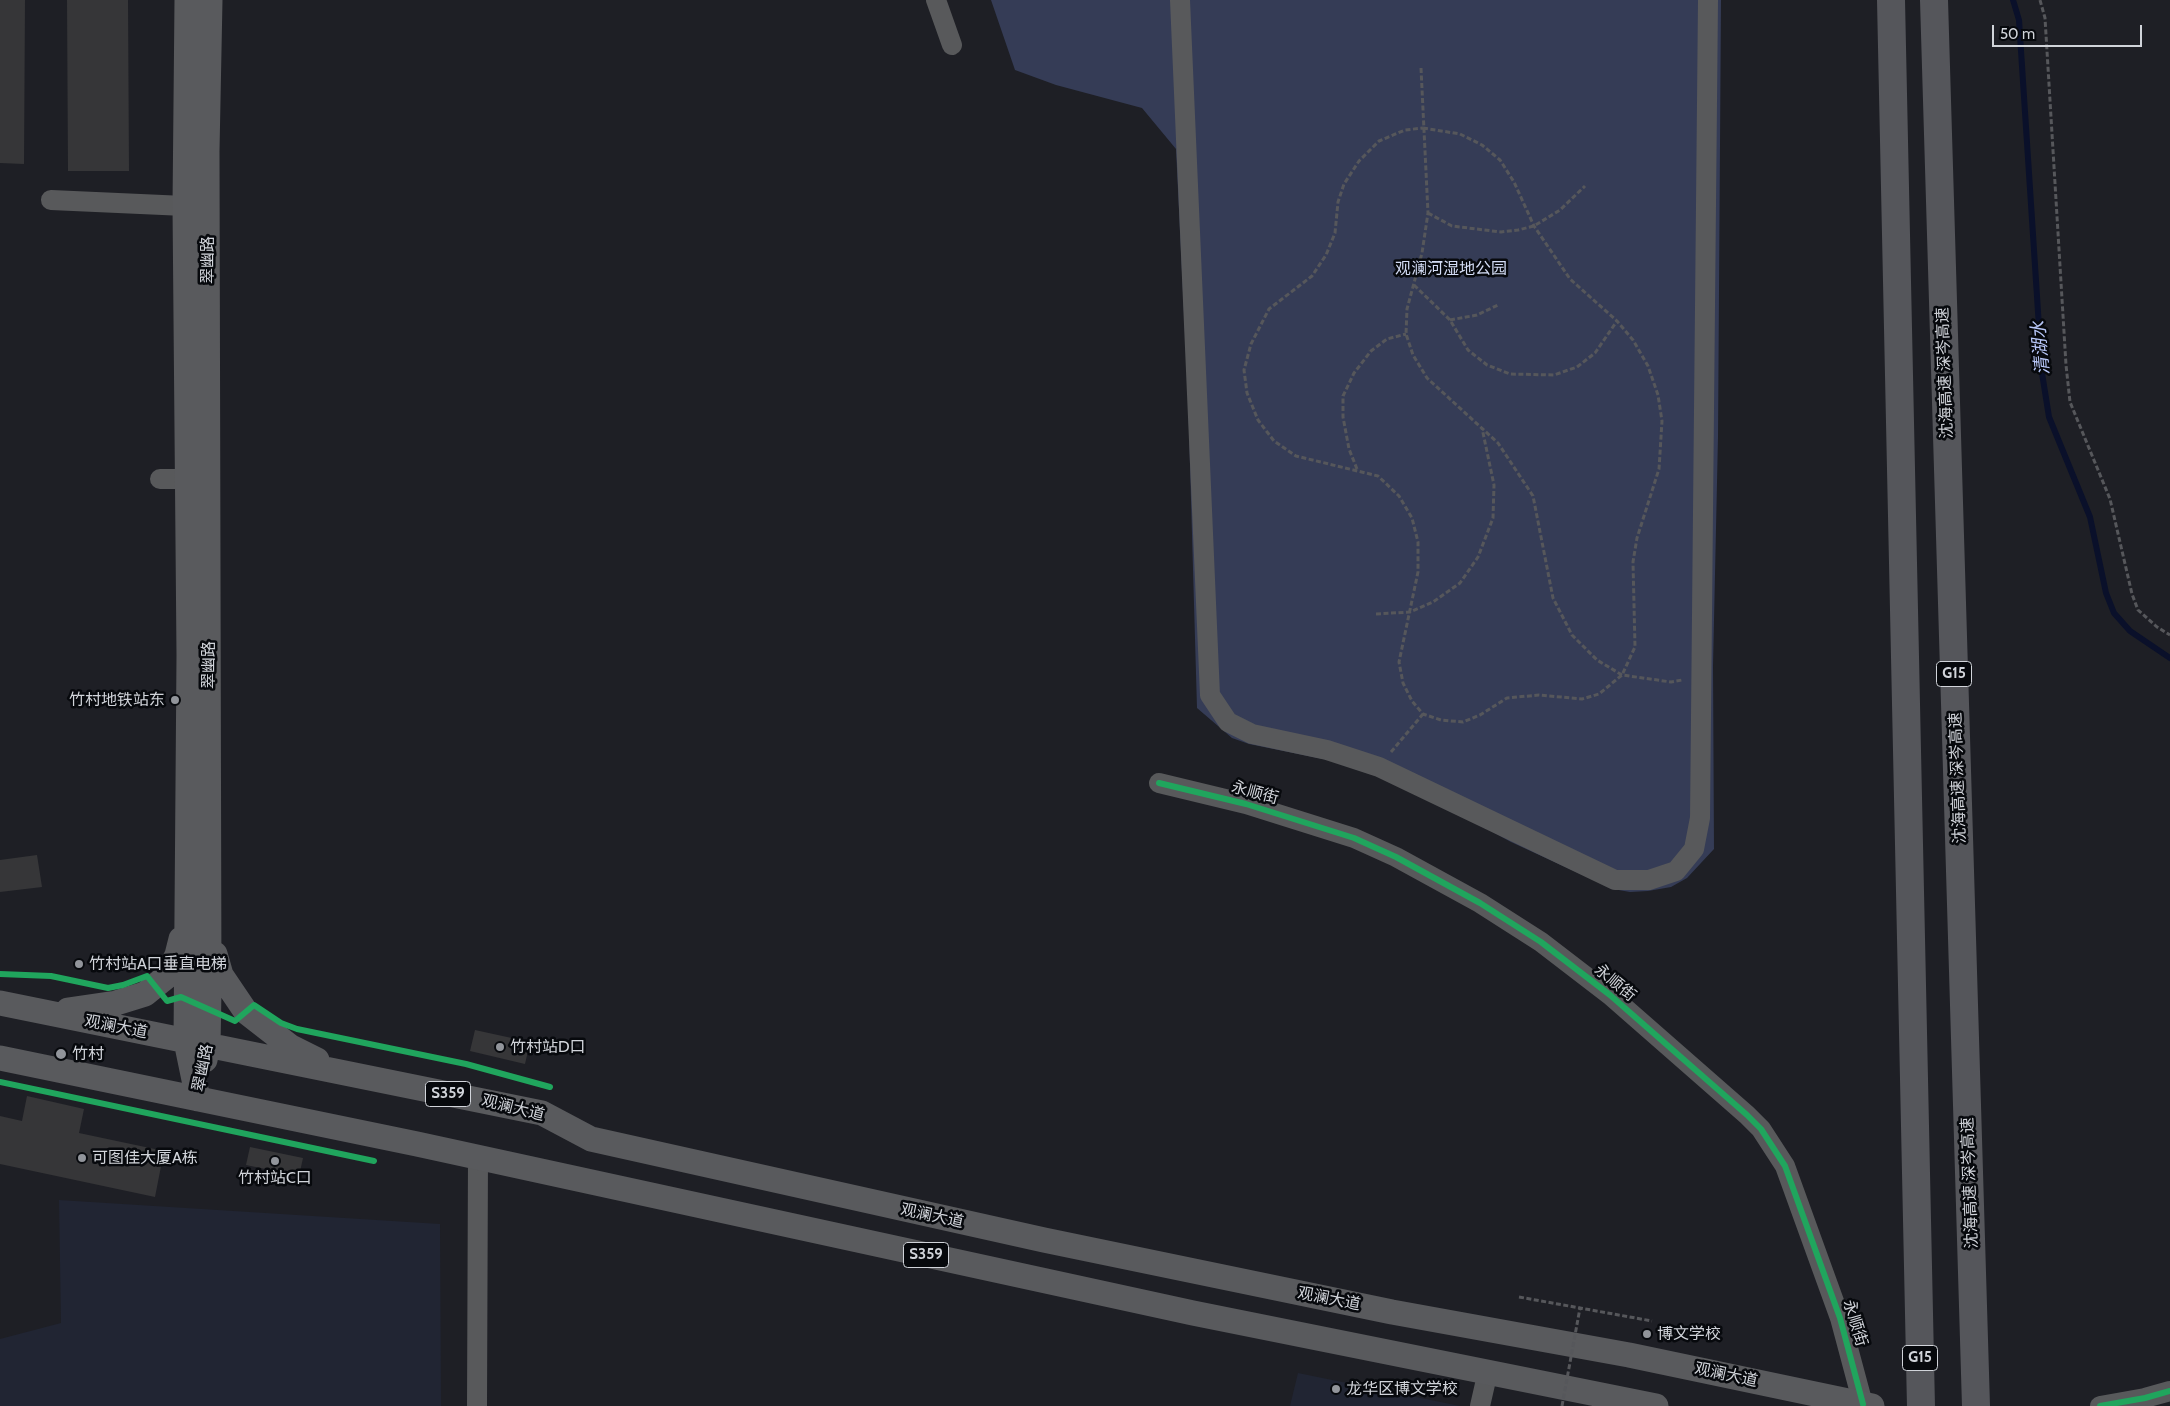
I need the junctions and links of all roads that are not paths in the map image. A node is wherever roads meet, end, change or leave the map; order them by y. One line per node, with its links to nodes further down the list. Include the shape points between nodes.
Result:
1 (188, 0): 10 (main road, 翠幽路)
2 (210, 0): 12 (main road, 翠幽路)
3 (936, 0): 8 (street)
4 (1180, 0): 5 (street, via 1210,695 1228,722 1252,734 1327,750 1379,767 1615,880 1648,880 1676,871 1694,849 1700,818)
5 (1708, 0)
6 (1891, 2): 28 (highway, G15)
7 (1934, 10): 29 (highway, 沈海高速 深岑高速 / G15)
8 (952, 45)
9 (51, 200): 10 (street)
10 (185, 206): 12 (main road, 翠幽路)
11 (160, 479): 12 (street)
12 (198, 479): 14 (main road, 翠幽路)
13 (1159, 783): 24 (street, 永顺街, via 1246,804 1354,838 1472,899 1541,942 1610,995 1747,1115 1761,1129 1784,1166)
14 (198, 915): 16 (main road, via 171,968 156,987 145,994 94,1008); 17 (main road, 翠幽路); 19 (main road, via 211,938 221,975 242,1007 291,1046)
15 (0, 1003): 16 (main road, 观澜大道 / S359)
16 (31, 1010): 17 (main road, 观澜大道 / S359)
17 (197, 1043): 19 (main road, 观澜大道 / S359); 20 (main road, 翠幽路)
18 (0, 1058): 20 (main road, S359)
19 (354, 1075): 24 (main road, 观澜大道 / S359, via 542,1113 591,1139 1044,1240 1382,1310 1629,1354)
20 (198, 1099): 21 (main road, S359)
21 (478, 1157): 22 (main road, S359, via 1128,1299); 25 (street)
22 (1488, 1372): 26 (street); 27 (main road, S359)
23 (2170, 1390): 30 (street)
24 (1868, 1405)
25 (477, 1406)
26 (1480, 1406)
27 (1656, 1406)
28 (1921, 1406)
29 (1976, 1406)
30 (2100, 1406)

